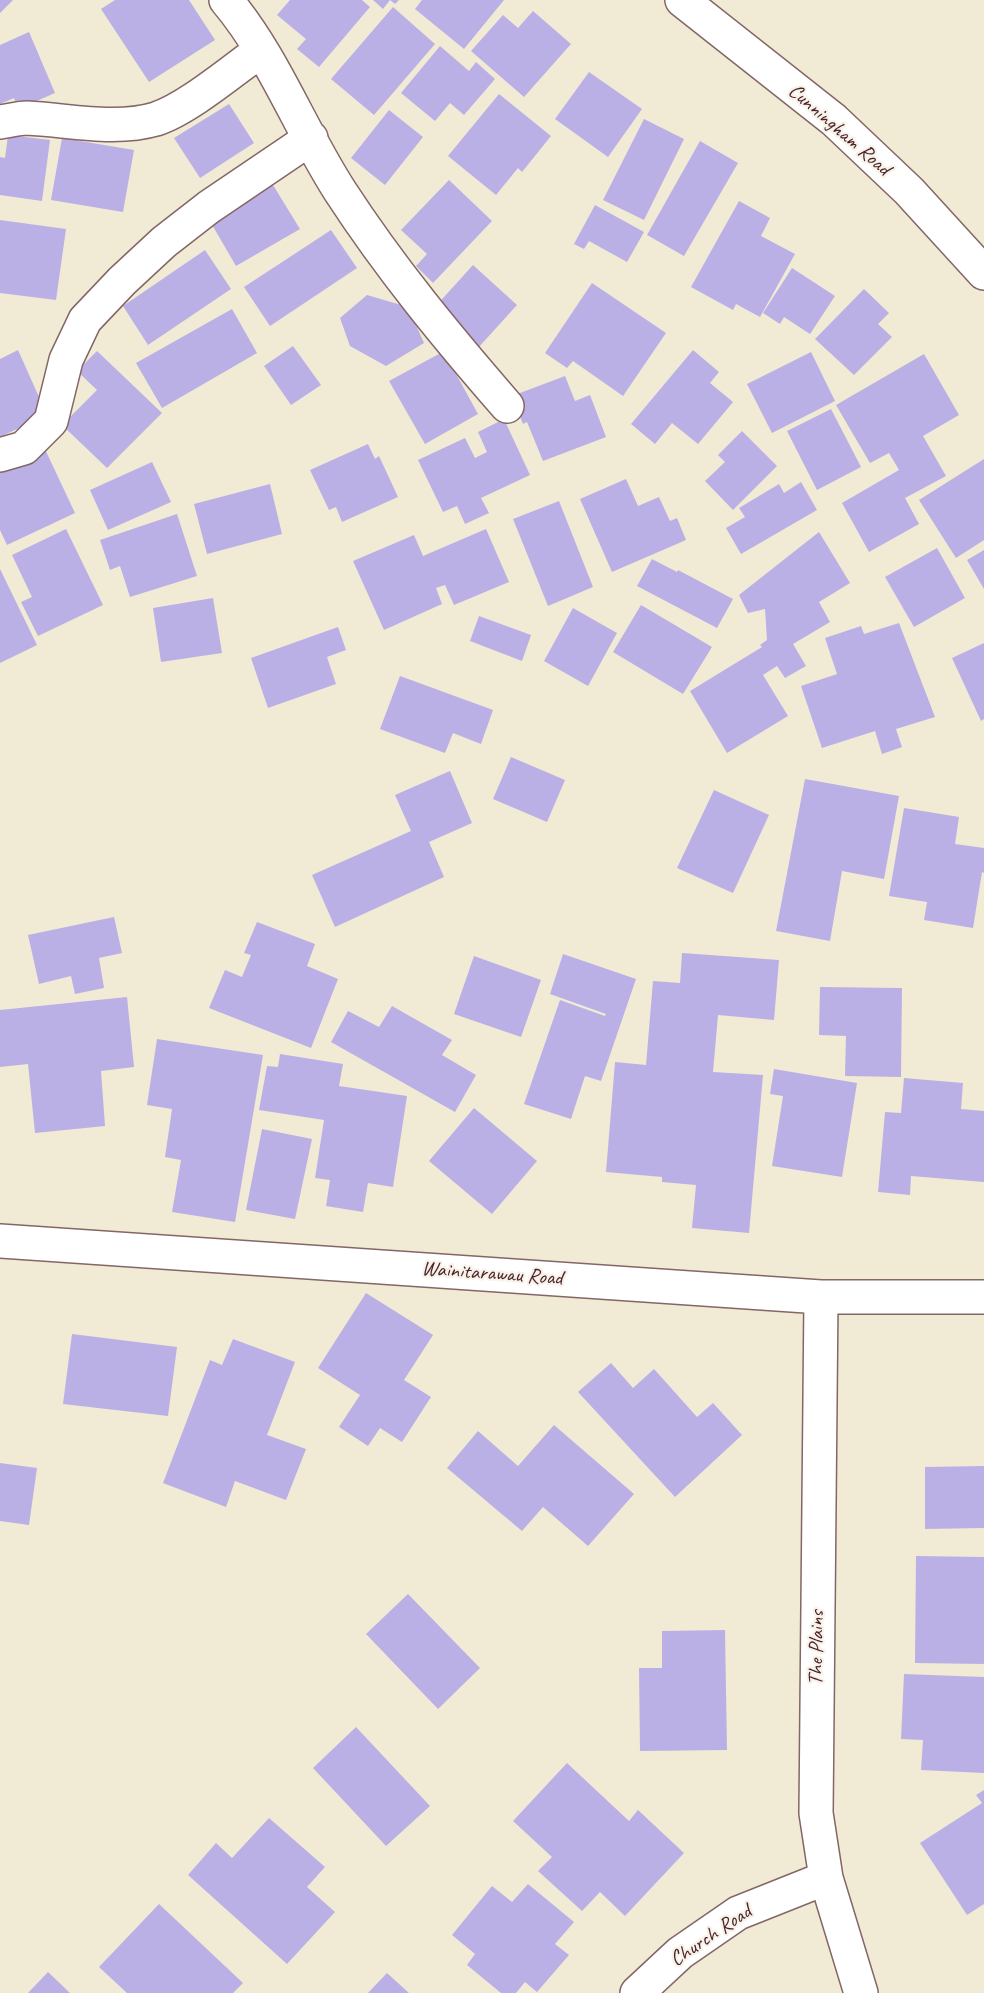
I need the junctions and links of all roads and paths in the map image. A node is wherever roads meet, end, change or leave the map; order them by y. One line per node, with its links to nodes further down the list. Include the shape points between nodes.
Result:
1 (226, 0): 3 (street)
2 (682, 0): 6 (street, Cunningham Road, via 834,120 909,192)
3 (260, 51): 4 (street, via 176,110 156,119 137,123 25,118); 5 (street)
4 (0, 122)
5 (310, 138): 7 (street, via 398,276); 8 (street, via 209,207 122,281 85,320 66,360 51,421 24,448)
6 (984, 273)
7 (507, 406)
8 (0, 455)
9 (0, 1241): 10 (street, Wainitarawau Road)
10 (820, 1297): 11 (street, Wainitarawau Road); 12 (street, The Plains, via 816,1813)
11 (984, 1297)
12 (826, 1878): 13 (street, Church Road, via 738,1913 680,1953); 14 (street, The Plains)
13 (637, 1993)
14 (861, 1993)

